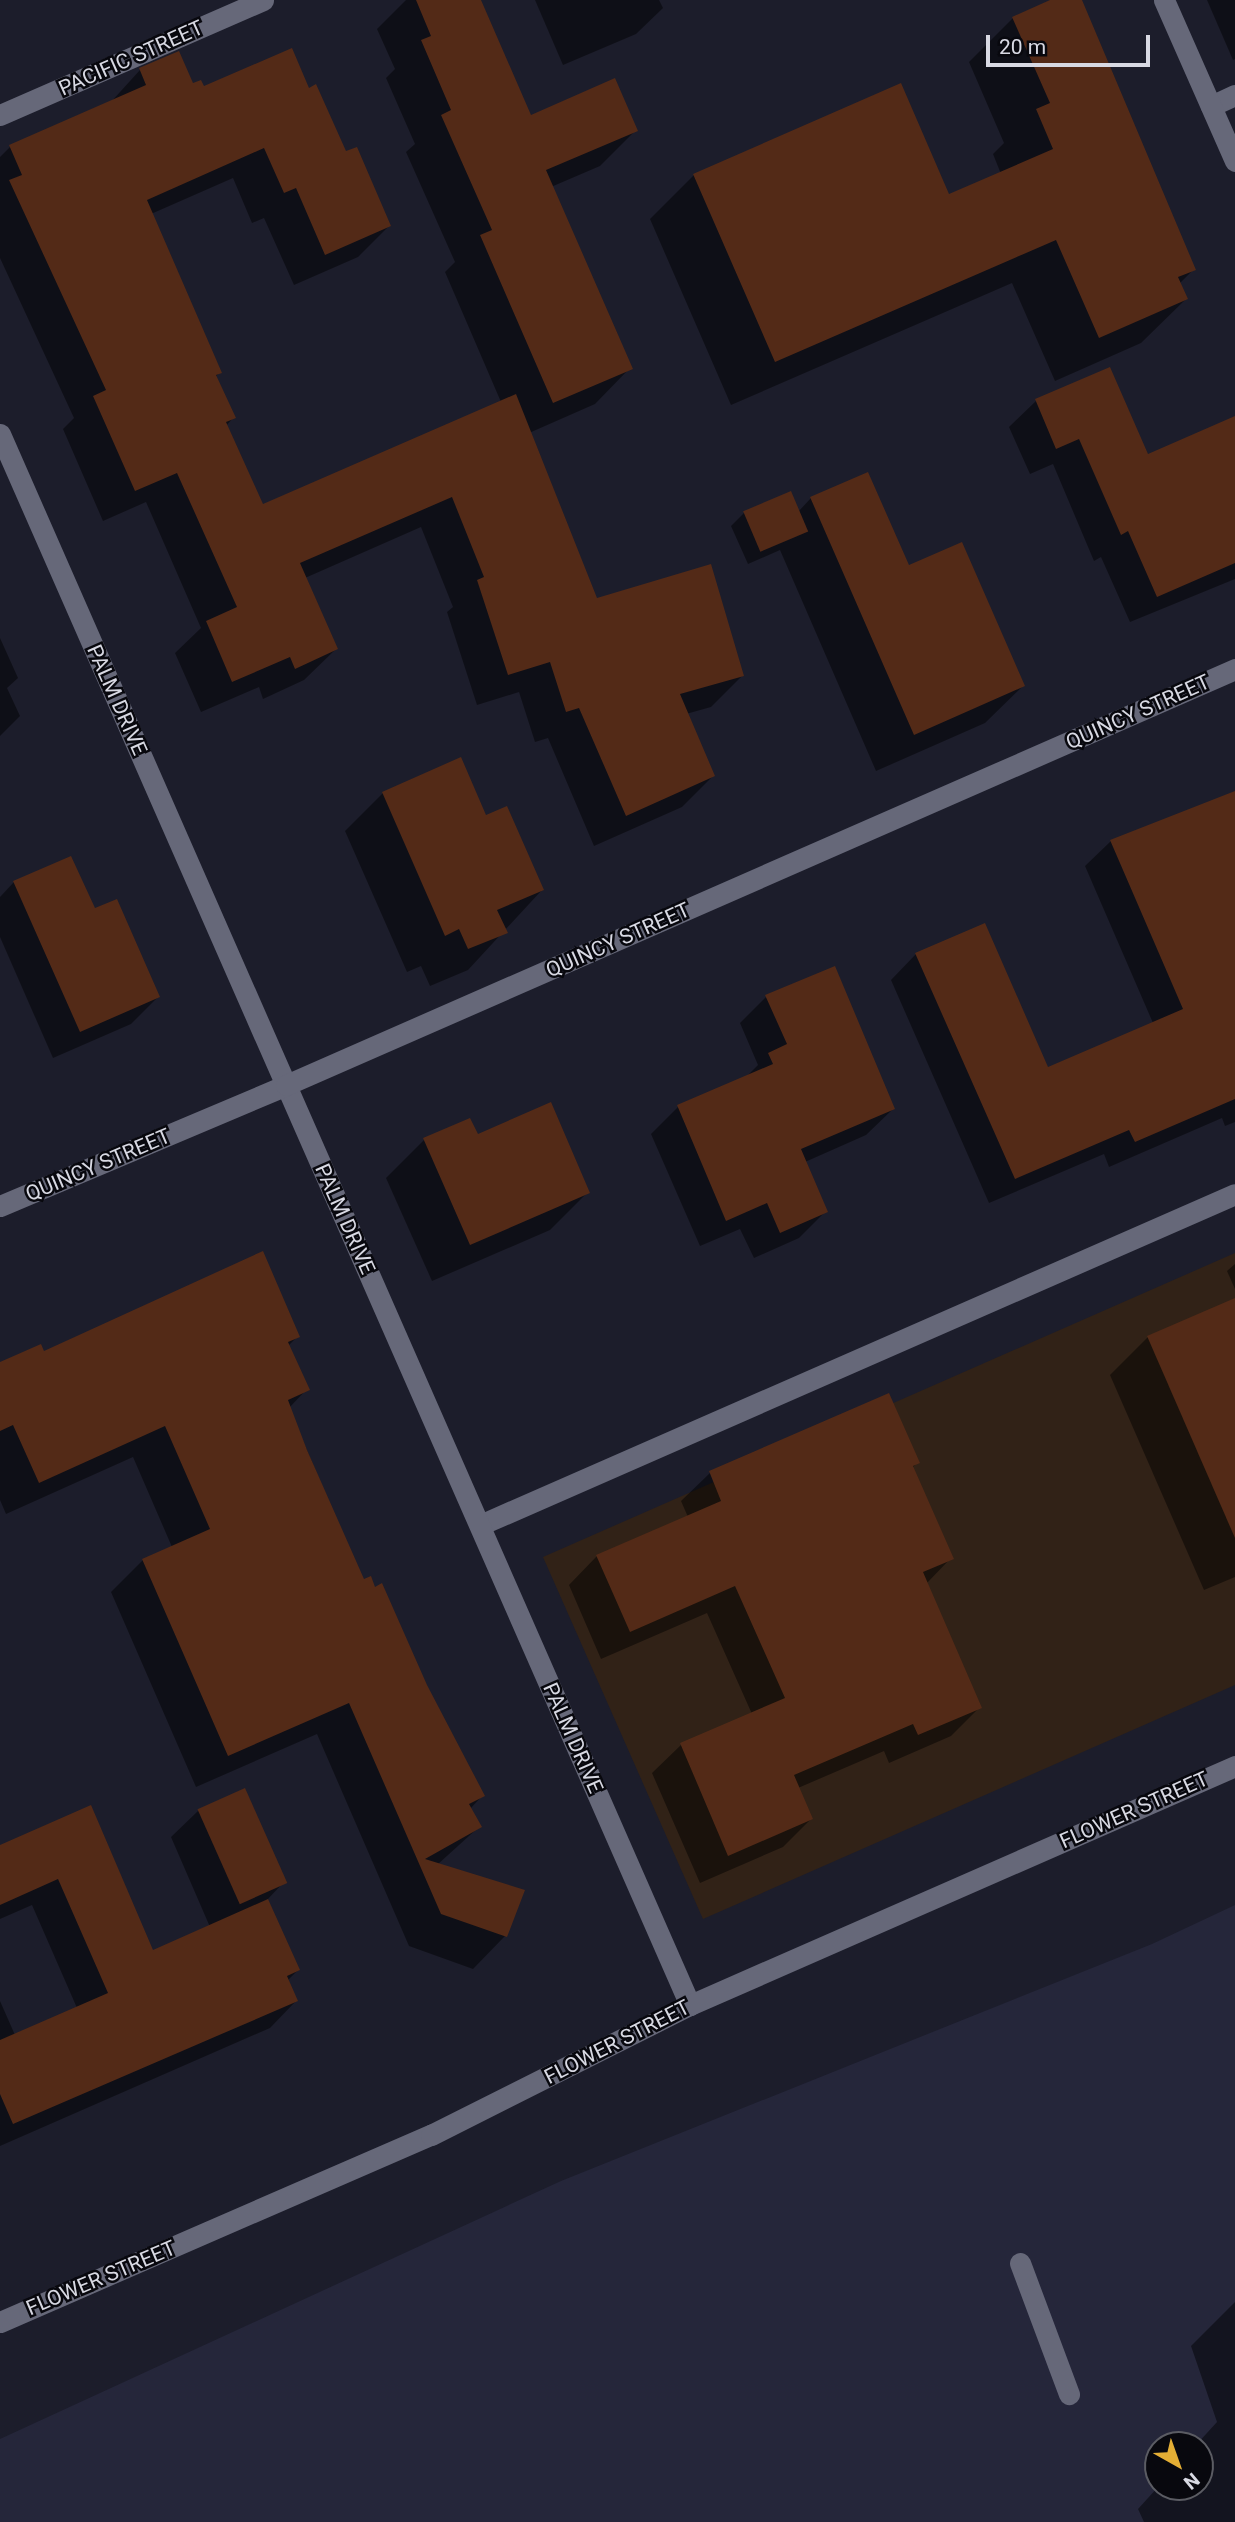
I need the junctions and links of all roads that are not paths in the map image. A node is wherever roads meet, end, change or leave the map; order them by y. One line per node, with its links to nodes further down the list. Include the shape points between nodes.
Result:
1 (262, 0): 5 (street, PACIFIC STREET)
2 (1164, 0): 4 (street)
3 (1235, 95): 4 (street)
4 (1211, 106): 6 (street)
5 (0, 115)
6 (1235, 161)
7 (0, 433): 9 (street, PALM DRIVE)
8 (1235, 669): 9 (street, QUINCY STREET)
9 (286, 1085): 11 (street, QUINCY STREET); 12 (street, PALM DRIVE)
10 (1235, 1194): 12 (street)
11 (0, 1206)
12 (480, 1525): 14 (street, PALM DRIVE)
13 (1235, 1766): 14 (street, FLOWER STREET)
14 (690, 2005): 16 (street, FLOWER STREET, via 431,2135)
15 (1020, 2263): 17 (street)
16 (0, 2322)
17 (1069, 2394)

